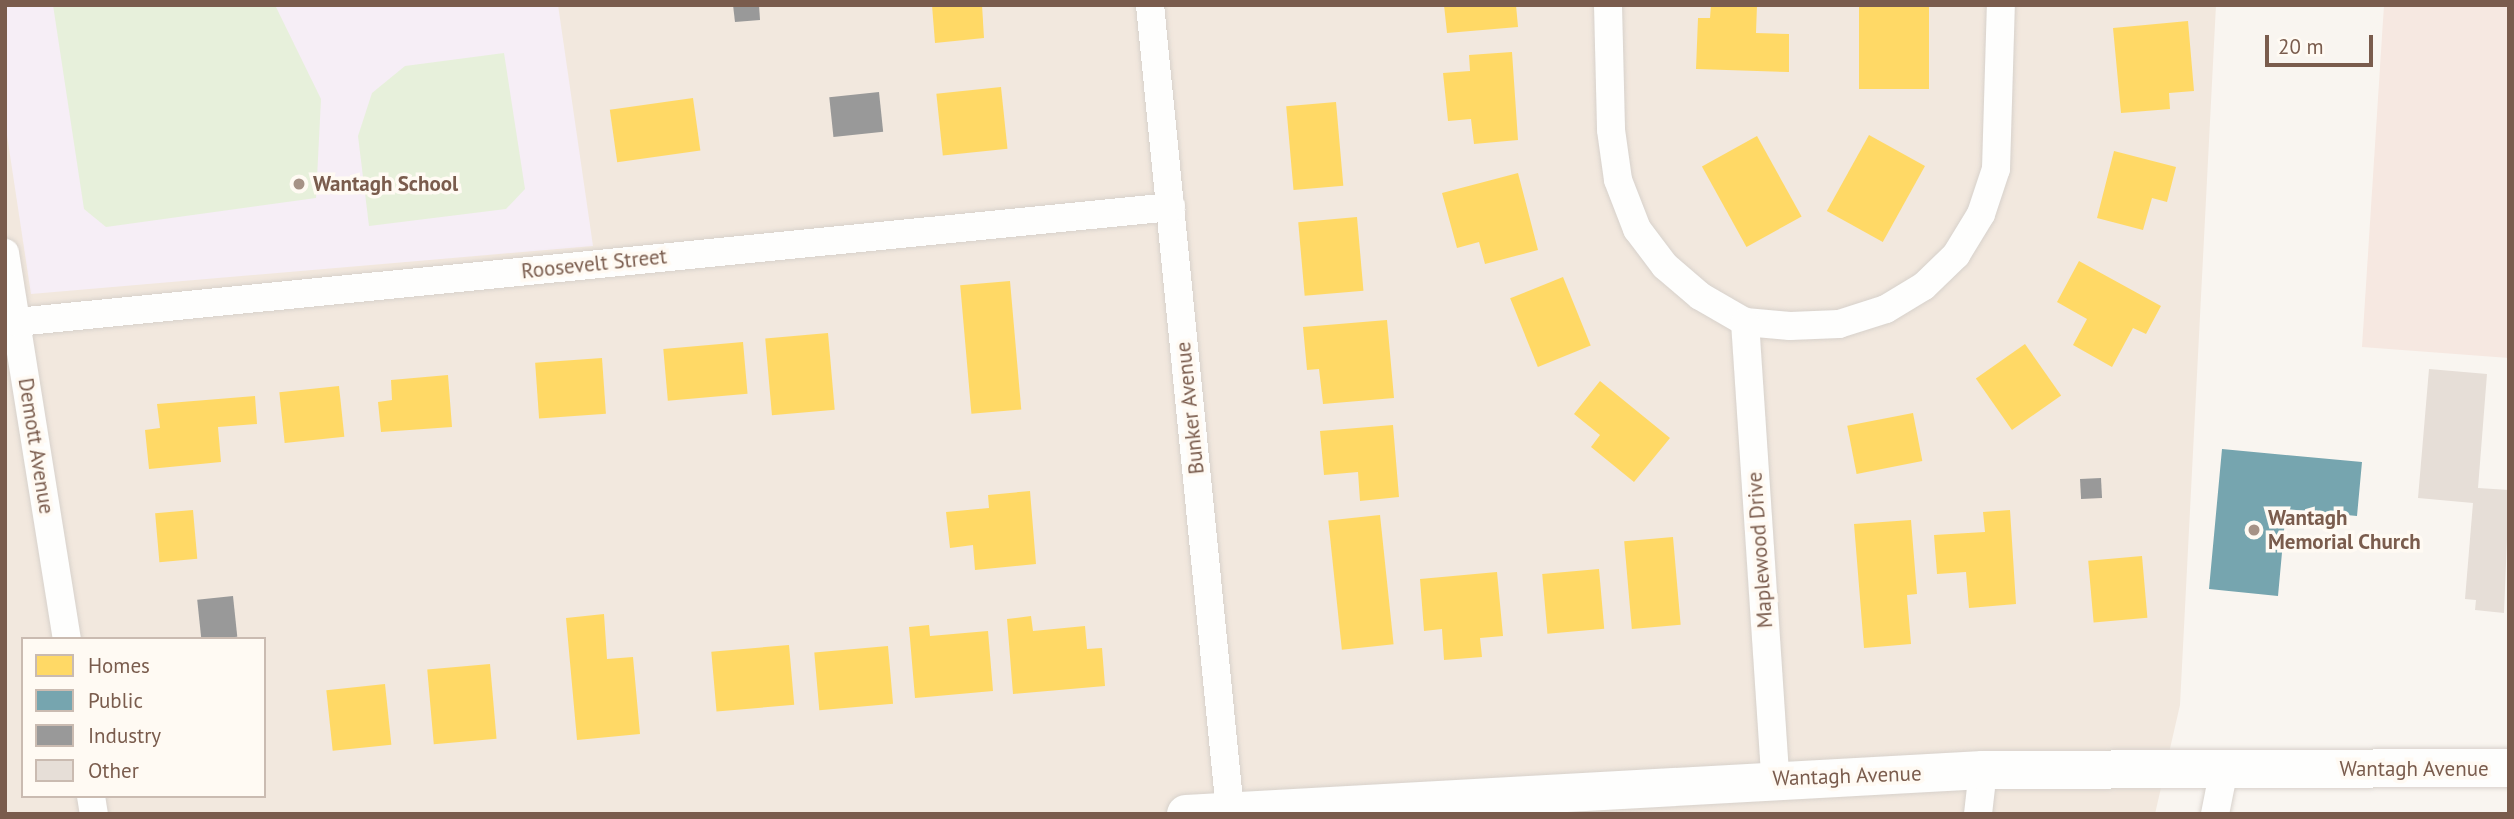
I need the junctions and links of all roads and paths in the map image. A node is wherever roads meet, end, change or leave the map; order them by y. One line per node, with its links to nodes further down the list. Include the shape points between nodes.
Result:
1 (1150, 5): 4 (street, Bunker Avenue)
2 (1608, 5): 7 (street, via 1611,130 1618,180 1637,229 1665,267)
3 (2001, 5): 7 (street, via 1996,169 1981,214 1955,255 1924,286 1886,309 1839,324)
4 (1171, 207): 6 (street, Roosevelt Street); 13 (street, Bunker Avenue)
5 (5, 253): 6 (street, Demott Avenue)
6 (17, 322): 8 (street, Demott Avenue)
7 (1745, 322): 12 (street, Maplewood Drive)
8 (67, 637)
9 (2509, 768): 10 (main road, Wantagh Avenue)
10 (2224, 769): 11 (main road, Wantagh Avenue); 16 (street)
11 (1983, 770): 12 (main road, Wantagh Avenue); 15 (street)
12 (1774, 778): 13 (main road, Wantagh Avenue)
13 (1230, 811): 14 (main road, Wantagh Avenue)
14 (1186, 814)
15 (1978, 814)
16 (2215, 814)

